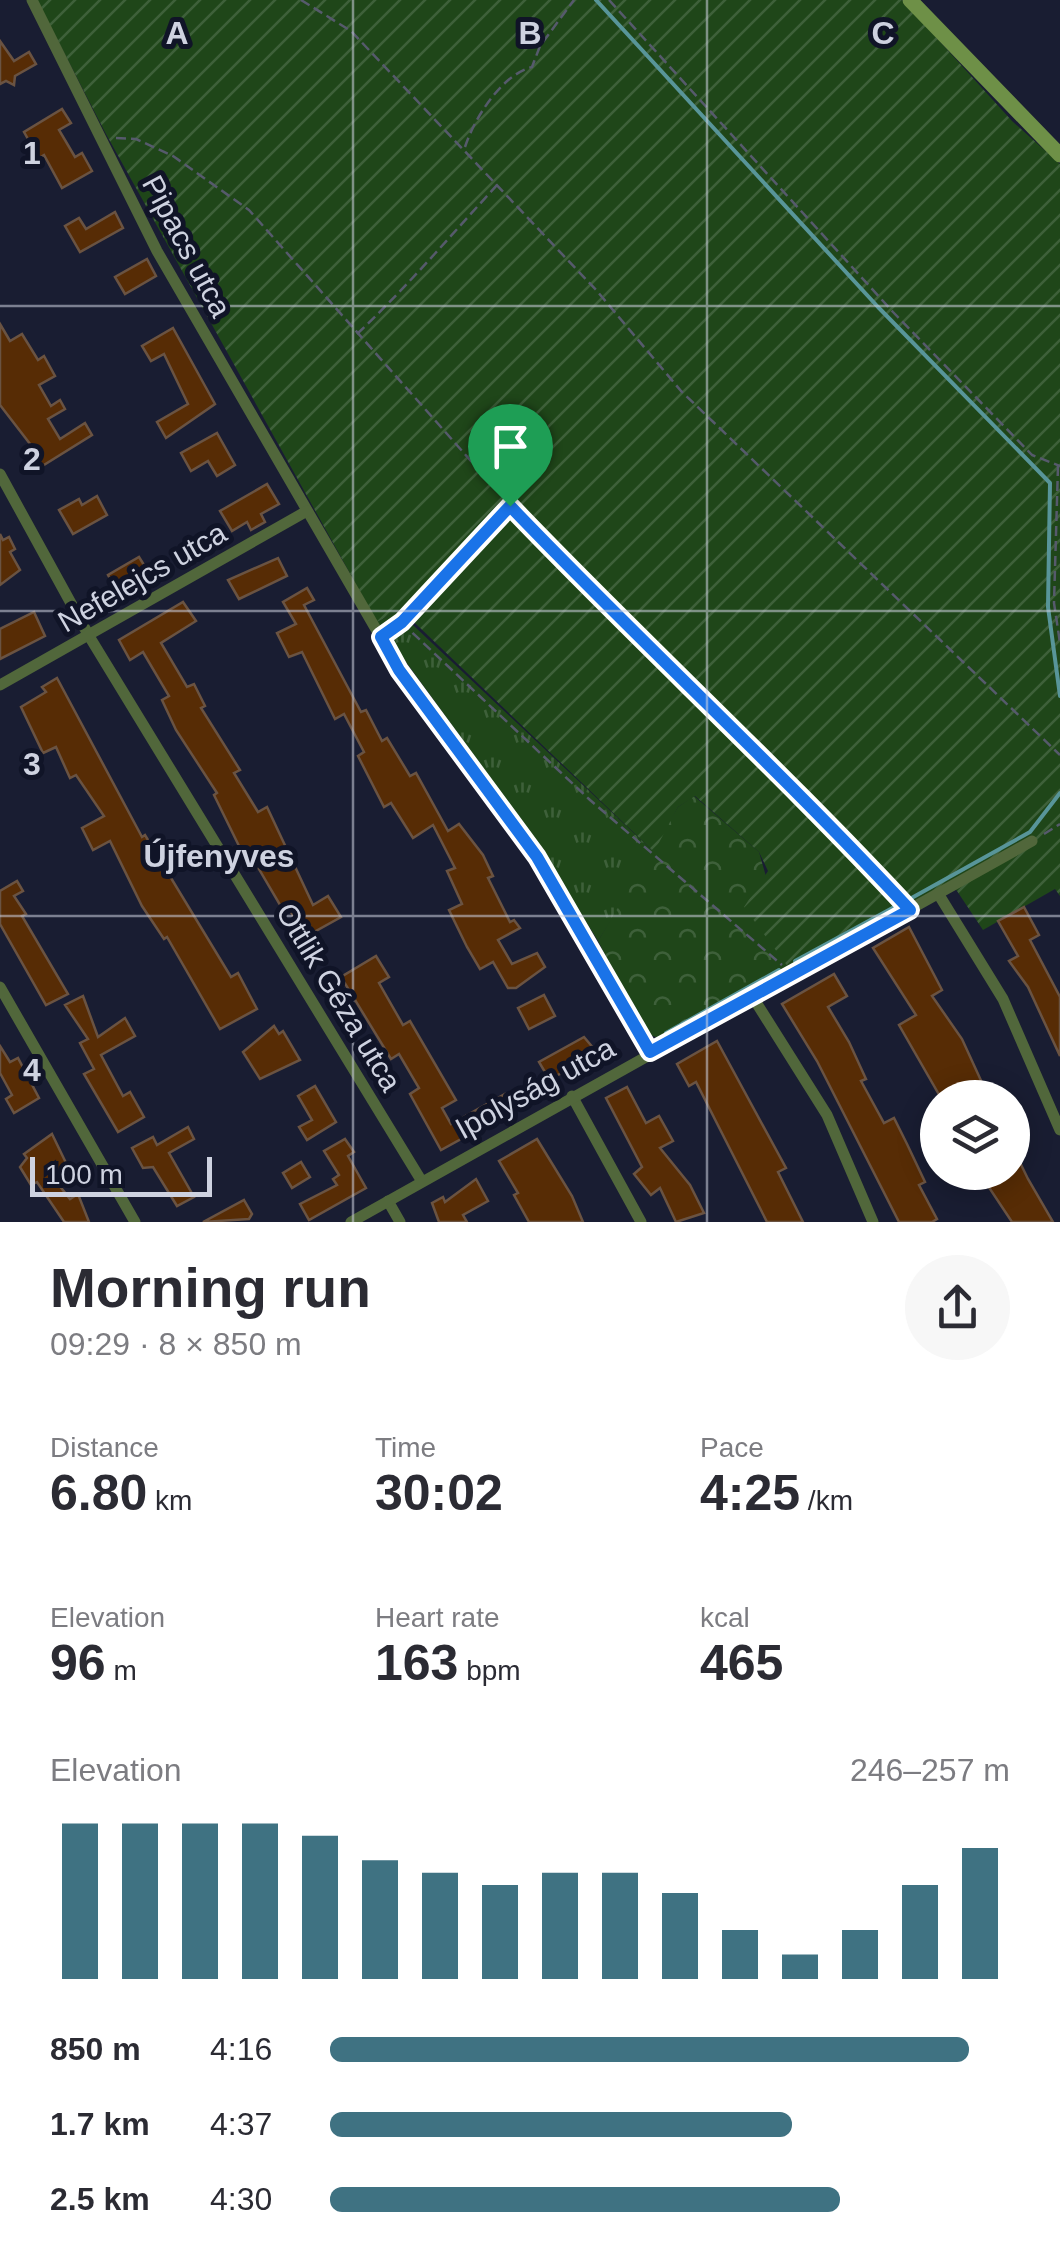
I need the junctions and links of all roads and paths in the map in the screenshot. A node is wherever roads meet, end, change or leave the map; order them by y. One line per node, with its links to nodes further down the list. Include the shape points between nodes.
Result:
1 (32, 0): 6 (street, Pipacs utca)
2 (300, 0): 7 (path, via 351,31)
3 (574, 0): 7 (path, via 532,67 517,72 472,126)
4 (608, 0): 11 (path, via 893,312 1032,455)
5 (910, 0): 8 (main road)
6 (104, 138): 10 (path, via 136,139 174,156 249,210); 14 (street, Pipacs utca, via 157,251)
7 (465, 148): 9 (path)
8 (1060, 155)
9 (498, 184): 10 (path, via 424,270); 20 (path, via 681,391)
10 (356, 335): 13 (path)
11 (1059, 466): 18 (path, via 1054,603)
12 (0, 474): 16 (street, Ottlik Géza utca)
13 (510, 506): 15 (path); 24 (path)
14 (307, 511): 16 (street, Nefelejcs utca); 17 (street, Pipacs utca)
15 (402, 622): 17 (path); 25 (path, via 590,800)
16 (89, 636): 19 (street, Nefelejcs utca); 31 (street, Ottlik Géza utca)
17 (381, 637): 28 (street, Pipacs utca, via 537,857)
18 (1060, 643)
19 (0, 685)
20 (1060, 755)
21 (1060, 824): 22 (path)
22 (1032, 842): 23 (street, Ipolyság utca)
23 (939, 895): 24 (street, Ipolyság utca); 30 (street, via 1004,998)
24 (910, 910): 25 (street, Ipolyság utca)
25 (794, 976): 27 (street, Ipolyság utca)
26 (0, 987): 33 (street)
27 (754, 999): 28 (street, Ipolyság utca); 37 (street, via 828,1115)
28 (650, 1052): 29 (street, Ipolyság utca)
29 (572, 1096): 31 (street, Ipolyság utca); 36 (street)
30 (1060, 1130)
31 (421, 1180): 32 (street, Ipolyság utca)
32 (388, 1201): 34 (street, Ipolyság utca); 35 (street)
33 (135, 1222)
34 (351, 1222)
35 (400, 1222)
36 (641, 1222)
37 (873, 1222)

